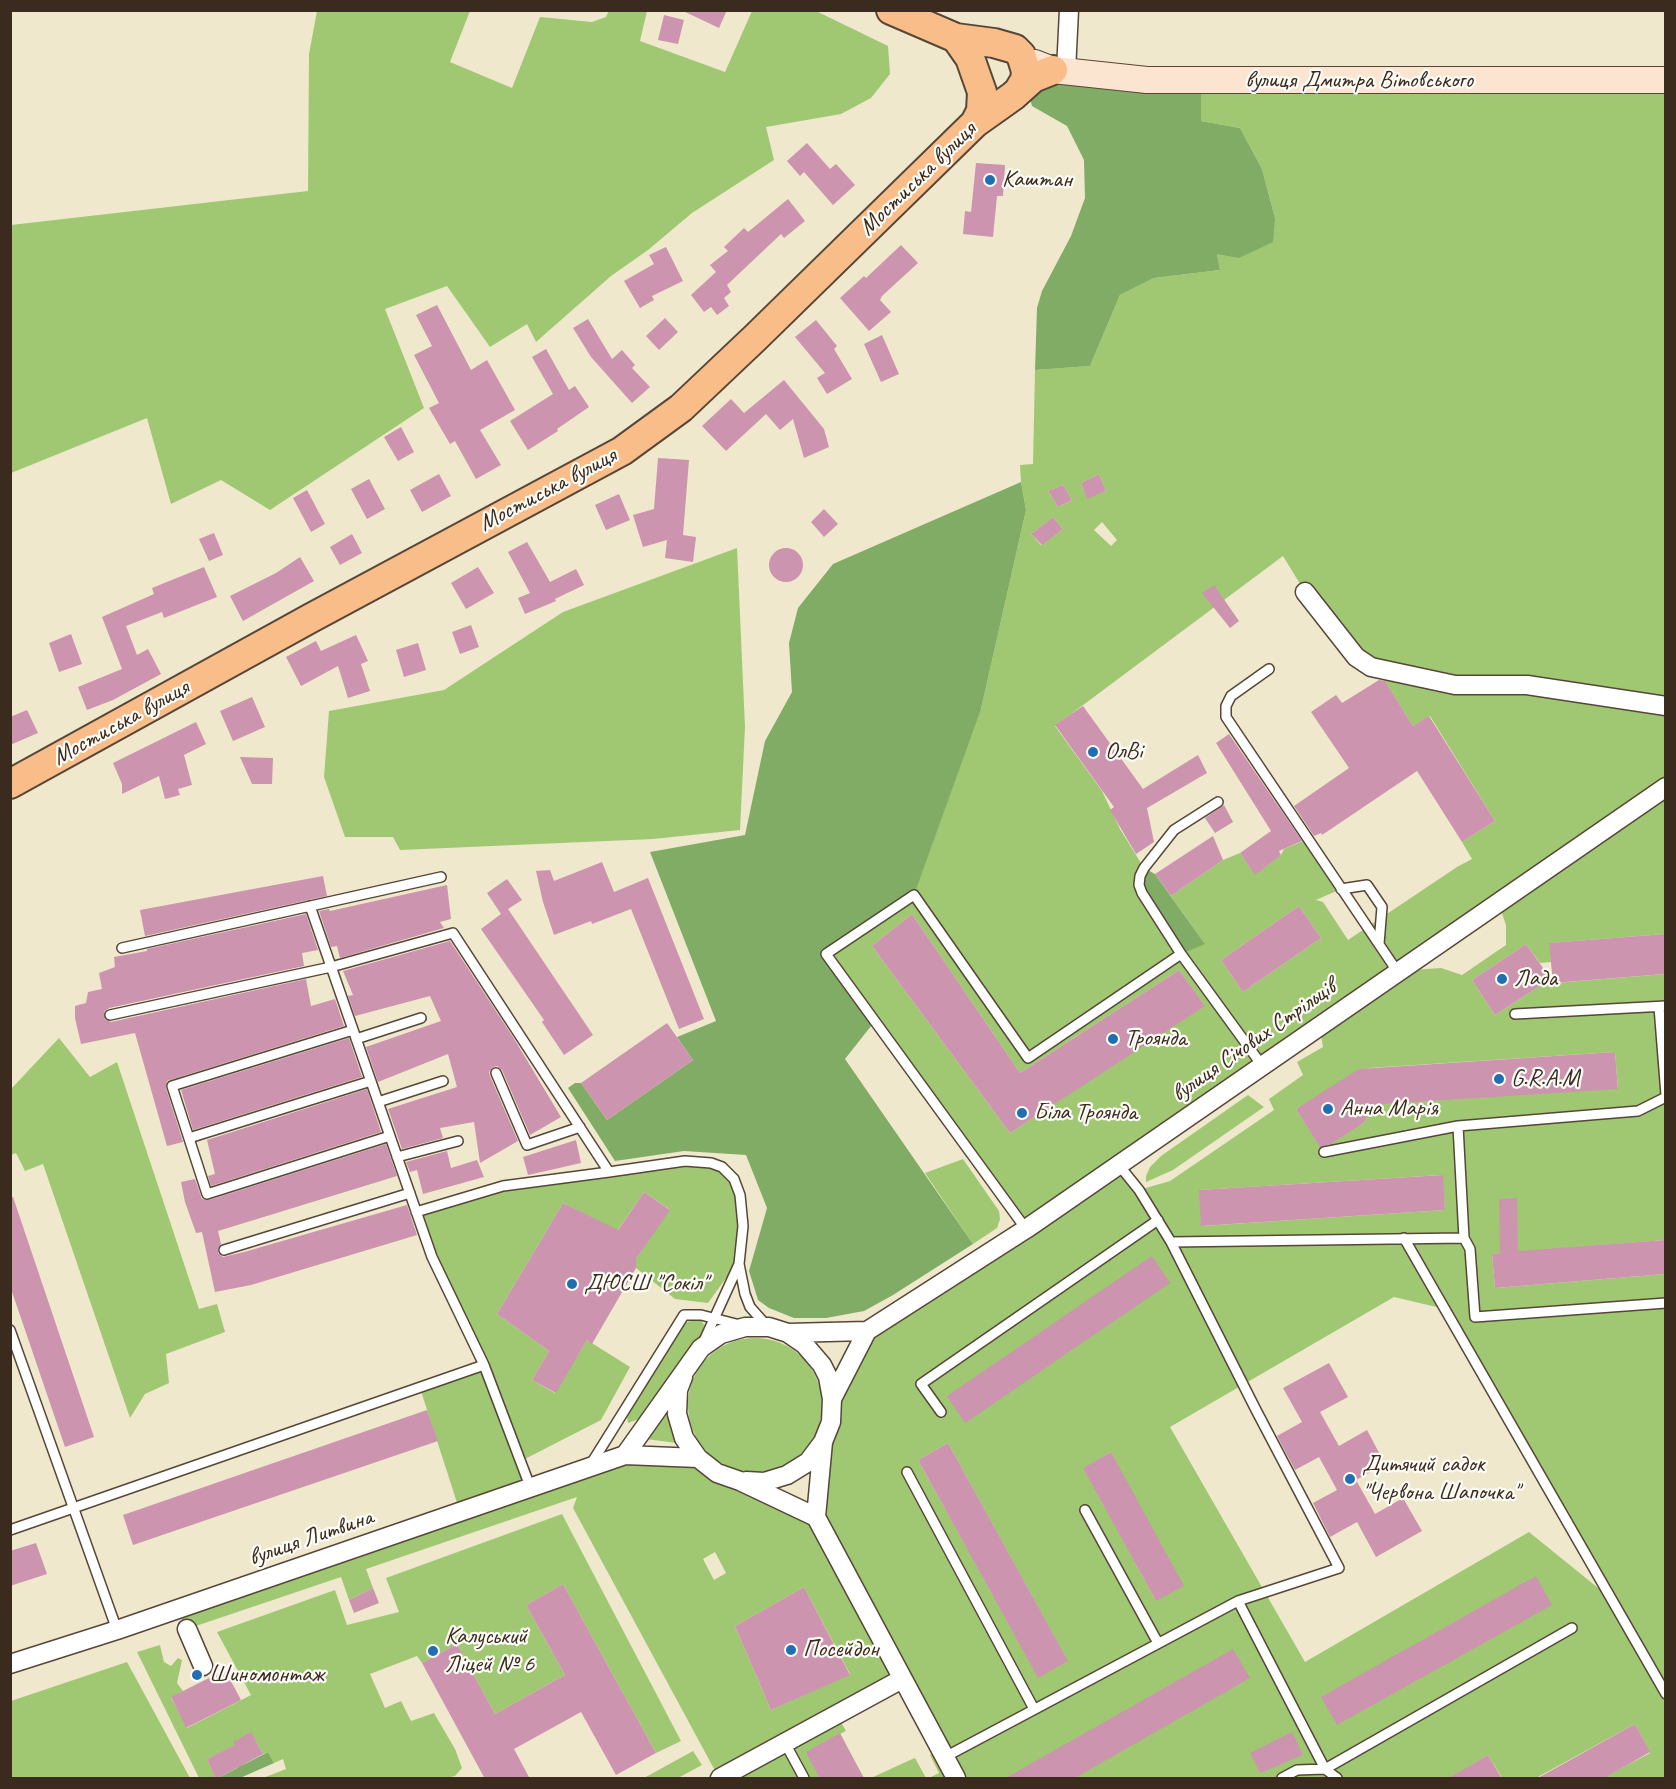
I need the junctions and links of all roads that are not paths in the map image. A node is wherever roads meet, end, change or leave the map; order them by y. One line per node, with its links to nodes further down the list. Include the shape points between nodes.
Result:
1 (891, 10): 3 (main road)
2 (1069, 10): 6 (street)
3 (956, 38): 4 (main road); 7 (main road)
4 (994, 43): 5 (main road); 7 (main road, via 979,49 974,57)
5 (1021, 55): 6 (main road, вулиця Дмитра Вітовського); 9 (main road, via 1025,80)
6 (1060, 71): 8 (main road, вулиця Дмитра Вітовського, via 1147,80); 9 (main road, Мостиська вулиця, via 1033,78)
7 (978, 80): 9 (main road, via 986,92 1000,99); 10 (main road, via 981,111)
8 (1665, 80)
9 (1016, 93): 10 (main road, Мостиська вулиця)
10 (975, 123): 14 (main road, Мостиська вулиця, via 755,339 689,400 622,451)
11 (1305, 592): 13 (street, via 1356,657 1371,667 1455,685 1527,685)
12 (1269, 669): 18 (lane, via 1231,696 1226,717)
13 (1665, 706)
14 (10, 784)
15 (1665, 787): 24 (street, вулиця Січових Стрільців)
16 (1218, 802): 22 (lane, via 1174,830 1140,876 1142,893)
17 (441, 878): 19 (lane)
18 (1341, 889): 20 (lane); 20 (lane, via 1367,885 1382,907)
19 (310, 906): 21 (lane); 23 (lane)
20 (1379, 944): 24 (lane)
21 (122, 948)
22 (1181, 954): 30 (lane); 48 (lane, via 1028,1058 914,895 826,954)
23 (331, 967): 27 (lane); 29 (lane); 37 (lane, via 453,933)
24 (1397, 971): 30 (street, вулиця Січових Стрільців)
25 (1662, 1006): 26 (lane); 34 (lane)
26 (1515, 1014)
27 (110, 1015)
28 (421, 1018): 29 (lane)
29 (354, 1034): 32 (lane); 39 (lane, via 172,1086)
30 (1262, 1064): 43 (street, вулиця Січових Стрільців)
31 (496, 1073): 37 (lane, via 527,1145)
32 (371, 1081): 35 (lane); 39 (lane)
33 (443, 1081): 35 (lane)
34 (1665, 1096): 36 (lane, via 1638,1111)
35 (378, 1102): 38 (lane)
36 (1458, 1126): 41 (lane); 50 (lane)
37 (580, 1127): 44 (lane)
38 (390, 1136): 39 (lane, via 207,1194); 42 (lane)
39 (189, 1138)
40 (458, 1140): 42 (lane)
41 (1324, 1152)
42 (397, 1157): 45 (lane)
43 (1118, 1164): 47 (lane); 48 (street, вулиця Січових Стрільців)
44 (609, 1172): 46 (lane, via 503,1186); 53 (lane, via 685,1161 722,1167 734,1179 741,1196)
45 (410, 1193): 46 (lane); 52 (lane)
46 (416, 1212): 62 (lane, via 432,1257)
47 (1158, 1220): 51 (lane); 65 (lane, via 921,1383)
48 (1026, 1228): 59 (street, вулиця Січових Стрільців)
49 (1404, 1238): 50 (lane); 51 (lane); 86 (lane)
50 (1464, 1238): 54 (lane, via 1470,1249 1475,1317)
51 (1171, 1242): 77 (lane, via 1339,1568)
52 (224, 1250)
53 (739, 1264): 55 (lane); 57 (lane, via 750,1307)
54 (1665, 1303)
55 (714, 1318): 56 (lane); 61 (lane); 69 (lane, via 684,1316)
56 (745, 1327): 57 (street); 61 (street, via 721,1334)
57 (769, 1327): 60 (street)
58 (10, 1330): 73 (lane)
59 (867, 1331): 60 (street); 64 (street, вулиця Січових Стрільців)
60 (788, 1333): 64 (street, via 822,1365)
61 (701, 1348): 63 (street)
62 (484, 1365): 72 (lane); 73 (lane)
63 (686, 1367): 67 (street); 68 (street, via 678,1390 677,1414 684,1438)
64 (832, 1399): 66 (street, via 831,1422)
65 (941, 1412)
66 (823, 1442): 71 (street, via 808,1462 787,1475 764,1482); 75 (street)
67 (625, 1455): 68 (street, вулиця Литвина); 69 (street, вулиця Литвина)
68 (698, 1458): 71 (street, via 717,1473)
69 (589, 1468): 72 (street, вулиця Литвина)
70 (907, 1472): 87 (lane)
71 (740, 1481): 75 (street)
72 (531, 1489): 78 (street, вулиця Литвина)
73 (75, 1509): 76 (lane); 81 (lane)
74 (1085, 1510): 82 (lane)
75 (816, 1517): 85 (street)
76 (10, 1530)
77 (1238, 1601): 82 (lane); 90 (lane)
78 (176, 1610): 80 (lane); 81 (street, вулиця Литвина)
79 (1572, 1628): 90 (lane)
80 (187, 1629): 84 (street)
81 (117, 1630): 83 (street, вулиця Литвина)
82 (1158, 1643): 87 (lane)
83 (10, 1664)
84 (203, 1666)
85 (902, 1679): 88 (street); 89 (street)
86 (1665, 1694)
87 (1034, 1709): 89 (lane)
88 (785, 1743): 91 (street); 92 (lane)
89 (945, 1757): 93 (street)
90 (1325, 1769): 94 (lane, via 1297,1770); 95 (lane)
91 (720, 1779)
92 (804, 1779)
93 (956, 1779)
94 (1282, 1779)
95 (1337, 1779)

